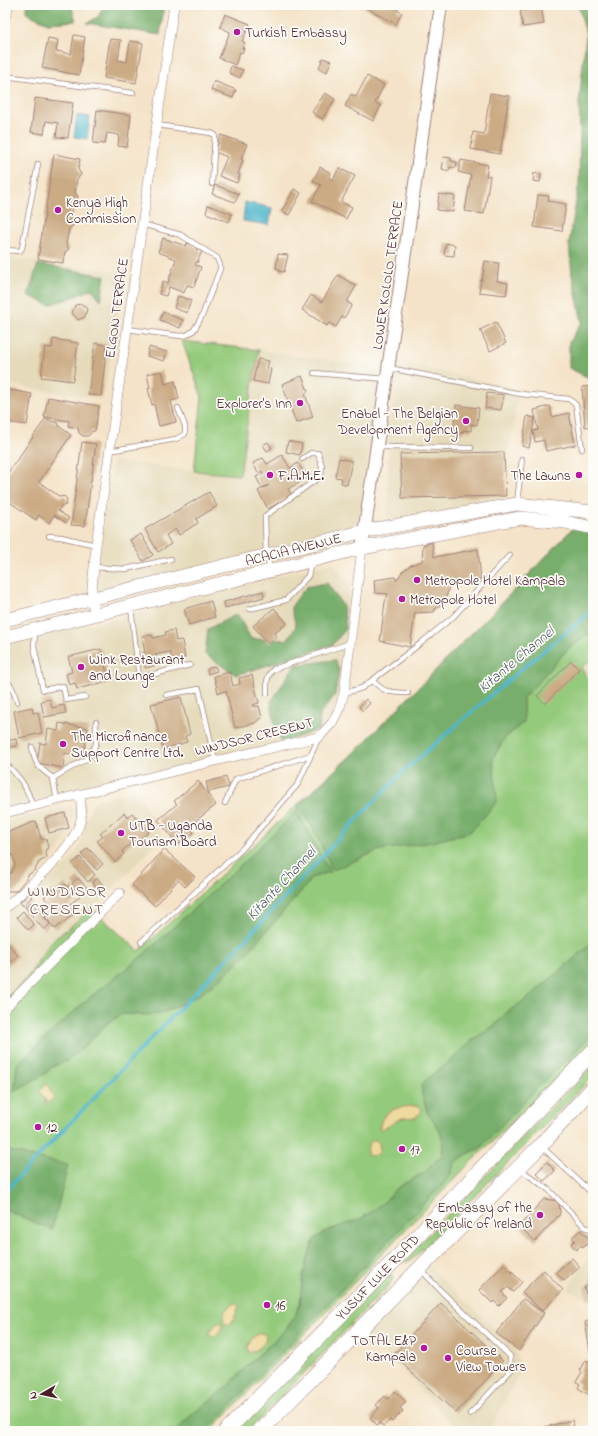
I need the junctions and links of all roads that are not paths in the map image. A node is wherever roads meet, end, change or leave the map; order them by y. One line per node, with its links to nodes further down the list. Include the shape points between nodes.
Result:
1 (6, 5): 4 (main road)
2 (174, 5): 7 (street, ELGON TERRACE)
3 (441, 5): 14 (street, LOWER KOLOLO TERRACE)
4 (5, 13)
5 (5, 76): 6 (lane)
6 (133, 93)
7 (156, 125): 9 (lane, via 215,135); 10 (street, ELGON TERRACE)
8 (38, 164): 11 (lane, via 22,248 20,251)
9 (212, 184)
10 (142, 223): 12 (street, ELGON TERRACE); 12 (lane, via 181,235 217,258 220,269 202,316 194,330 187,335)
11 (5, 250)
12 (127, 329): 19 (street, ELGON TERRACE)
13 (314, 373): 14 (lane)
14 (388, 374): 16 (street, LOWER KOLOLO TERRACE); 18 (lane, via 569,399 576,405)
15 (178, 408): 19 (lane, via 185,426 185,434 176,439)
16 (377, 447): 17 (lane); 26 (street, LOWER KOLOLO TERRACE)
17 (471, 448)
18 (582, 449)
19 (109, 451): 28 (street, ELGON TERRACE)
20 (302, 459): 30 (lane, via 311,453 318,453 322,466 321,476 265,516)
21 (522, 459): 22 (lane)
22 (517, 504): 23 (main road, ACACIA AVENUE); 24 (lane); 26 (main road, ACACIA AVENUE)
23 (593, 512)
24 (520, 518): 25 (main road, ACACIA AVENUE, via 565,522); 29 (main road, ACACIA AVENUE)
25 (593, 528)
26 (365, 531): 29 (street, LOWER KOLOLO TERRACE); 30 (main road, ACACIA AVENUE)
27 (49, 536): 28 (lane)
28 (96, 545): 34 (street, ELGON TERRACE)
29 (362, 548): 33 (main road, ACACIA AVENUE); 43 (street, WINDSOR CRESENT)
30 (266, 555): 35 (lane); 36 (main road, ACACIA AVENUE)
31 (510, 555): 46 (lane, via 453,617)
32 (171, 559): 34 (lane, via 126,569)
33 (311, 560): 35 (main road, ACACIA AVENUE); 38 (lane, via 308,576 286,600)
34 (93, 567): 36 (street, ELGON TERRACE)
35 (271, 572): 37 (main road, ACACIA AVENUE)
36 (91, 599): 39 (street, ELGON TERRACE); 40 (main road, ACACIA AVENUE)
37 (131, 605): 39 (main road, ACACIA AVENUE); 44 (lane, via 139,678)
38 (250, 609)
39 (95, 615): 41 (main road, ACACIA AVENUE)
40 (5, 620)
41 (35, 629): 42 (main road, ACACIA AVENUE); 51 (lane, via 34,646 43,690 63,686 66,700)
42 (5, 637)
43 (350, 643): 47 (street, WINDSOR CRESENT); 48 (lane, via 274,668 269,672)
44 (190, 665)
45 (5, 681): 52 (lane, via 12,687)
46 (373, 681): 47 (lane, via 362,688); 49 (lane, via 388,692)
47 (344, 692): 54 (street, WINDSOR CRESENT, via 332,723)
48 (267, 693)
49 (408, 693)
50 (166, 695): 57 (lane, via 198,689)
51 (85, 697)
52 (17, 702)
53 (96, 722): 59 (lane, via 96,744 88,758)
54 (319, 737): 56 (lane); 57 (street, WINDSOR CRESENT)
55 (32, 747): 59 (lane, via 34,761)
56 (311, 755): 62 (lane, via 236,779); 67 (lane, via 298,784 242,849)
57 (215, 761): 60 (street, WINDSOR CRESENT)
58 (9, 767): 63 (lane, via 27,788)
59 (53, 778): 61 (lane)
60 (80, 794): 61 (street, WINDSOR CRESENT); 66 (street, via 81,819 70,842 54,862)
61 (57, 801): 63 (street, WINDSOR CRESENT)
62 (225, 803)
63 (33, 806): 64 (street, WINDSOR CRESENT)
64 (5, 813)
65 (120, 893): 68 (street)
66 (5, 908)
67 (141, 942)
68 (5, 1008)
69 (593, 1051): 77 (main road, YUSUF LULE ROAD, via 393,1262)
70 (593, 1088): 71 (main road, YUSUF LULE ROAD)
71 (541, 1145): 72 (main road, YUSUF LULE ROAD); 73 (lane)
72 (518, 1168): 74 (lane, via 548,1190 586,1228); 75 (main road, YUSUF LULE ROAD)
73 (593, 1194)
74 (593, 1229)
75 (420, 1269): 76 (lane, via 510,1356 511,1370); 78 (main road, YUSUF LULE ROAD)
76 (470, 1414)
77 (226, 1431)
78 (260, 1431)

